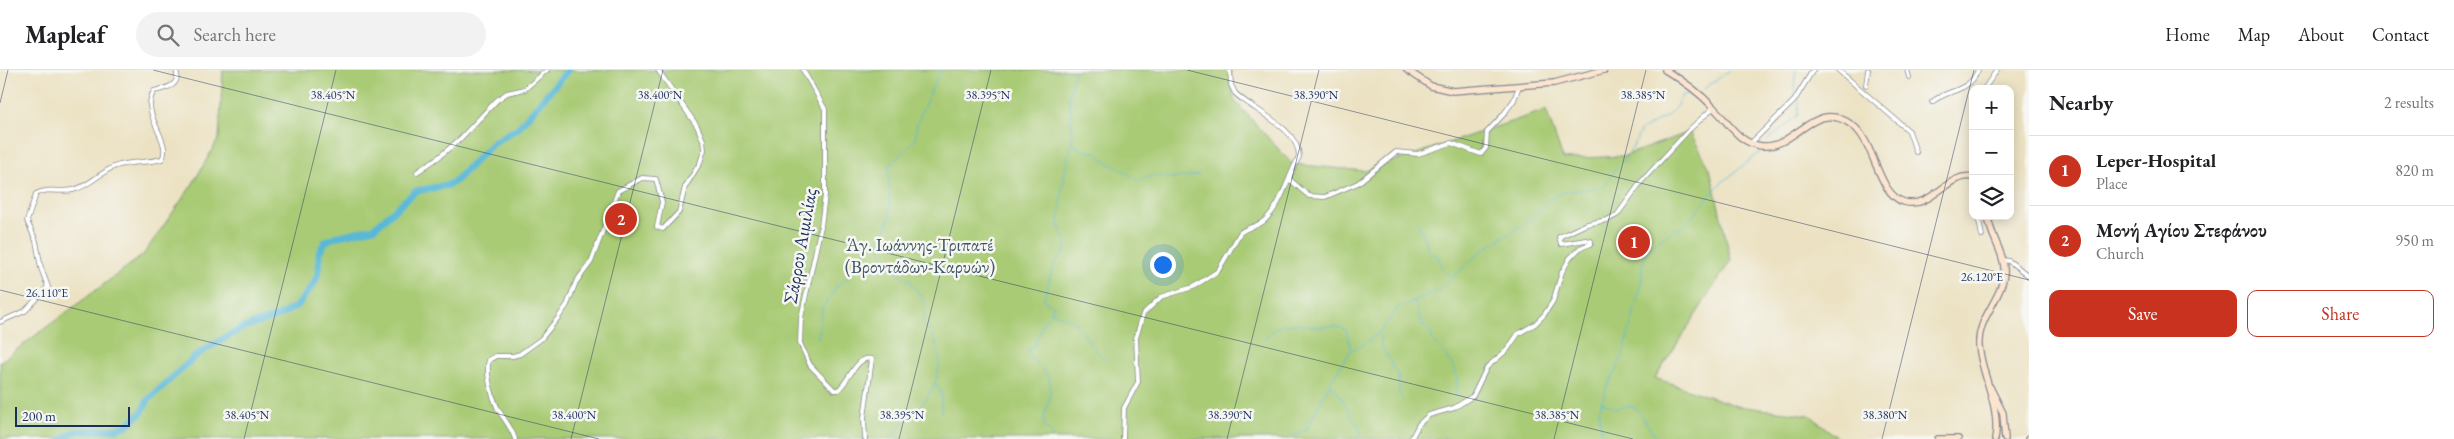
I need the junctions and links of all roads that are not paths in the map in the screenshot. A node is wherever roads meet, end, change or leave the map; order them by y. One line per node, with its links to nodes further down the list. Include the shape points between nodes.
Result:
1 (176, 70): 31 (street, via 178,78 175,84 154,91 152,97 152,119 164,146 162,159 115,166 99,174 88,185 71,191 46,190 36,194 27,221 48,286 25,310)
2 (548, 70): 23 (street, via 525,89 507,93 497,100 461,138)
3 (658, 70): 33 (street, via 699,130 703,156 685,187 679,212 663,229 657,227 662,202 656,179 642,178 618,191 590,262 576,282 564,312 541,339 520,354 496,356 490,360 488,367 495,402)
4 (803, 70): 34 (street, Σάρρου Αιμιλίας, via 825,109 825,195 800,343 814,370 830,388 836,390 843,386 861,360 872,359 864,418)
5 (1230, 70): 25 (street, via 1235,92 1278,123 1298,152 1299,158)
6 (1406, 70): 18 (main road, via 1428,84 1446,90)
7 (1604, 70): 18 (main road, via 1560,82)
8 (1665, 70): 20 (main road)
9 (1813, 70): 21 (street, via 1794,101)
10 (1838, 70): 22 (street, via 1909,131)
11 (1868, 70): 16 (street)
12 (1906, 70): 15 (street)
13 (1978, 70): 19 (street, via 1969,84)
14 (1997, 70): 17 (street)
15 (1909, 77)
16 (1866, 85)
17 (1987, 85)
18 (1519, 86): 25 (street, via 1514,100 1487,132 1486,148 1482,154 1451,143 1422,154 1398,152 1358,182 1325,197 1309,196)
19 (1932, 102)
20 (1714, 108): 21 (main road, via 1739,136); 36 (street, via 1641,182 1617,215 1559,237 1561,244 1590,240 1592,244 1580,248 1566,264 1544,315 1518,334 1507,350 1486,367 1474,396 1454,408 1429,415 1421,421)
21 (1751, 143): 24 (main road, via 1774,145 1816,119 1836,118 1857,130 1887,188 1902,201 1922,202 1956,180)
22 (1916, 152)
23 (417, 172)
24 (1969, 176)
25 (1289, 179): 35 (street, via 1271,214 1260,225 1240,233 1220,269 1193,287 1161,297 1143,314 1136,338 1138,382 1124,408)
26 (1979, 220): 28 (street)
27 (1989, 220): 29 (main road)
28 (1982, 236)
29 (2003, 260): 30 (street); 32 (main road, via 2001,288 1985,317 1979,339)
30 (2029, 276)
31 (0, 322)
32 (1985, 378): 39 (main road, via 1996,416); 40 (main road, via 2001,407)
33 (515, 439)
34 (865, 439)
35 (1122, 439)
36 (1411, 439)
37 (1938, 439): 38 (main road)
38 (1958, 439)
39 (1996, 439)
40 (2005, 439)

